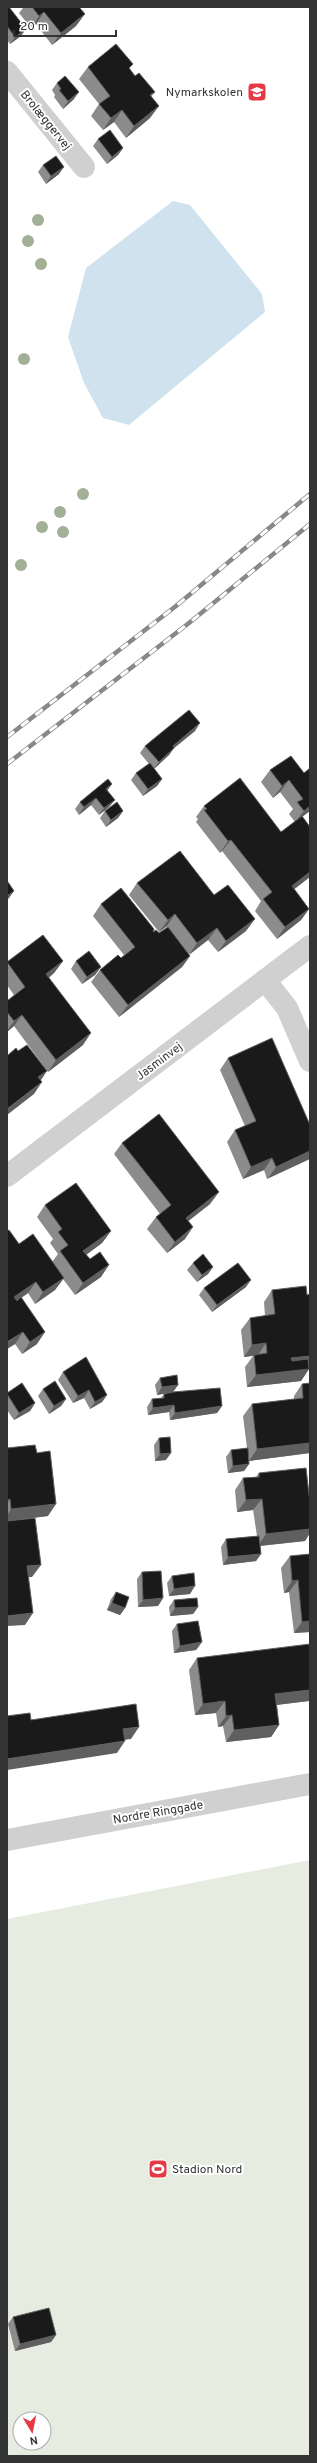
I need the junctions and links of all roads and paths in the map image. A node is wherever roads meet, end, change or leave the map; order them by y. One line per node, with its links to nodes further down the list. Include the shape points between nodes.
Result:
1 (7, 72): 2 (street, Brolæggervej)
2 (84, 168)
3 (310, 946): 4 (street, Jasminvej)
4 (265, 980): 5 (street, via 287,1008); 6 (street, Jasminvej)
5 (310, 1061)
6 (7, 1176)
7 (310, 1784): 8 (street, Nordre Ringgade)
8 (7, 1840)

